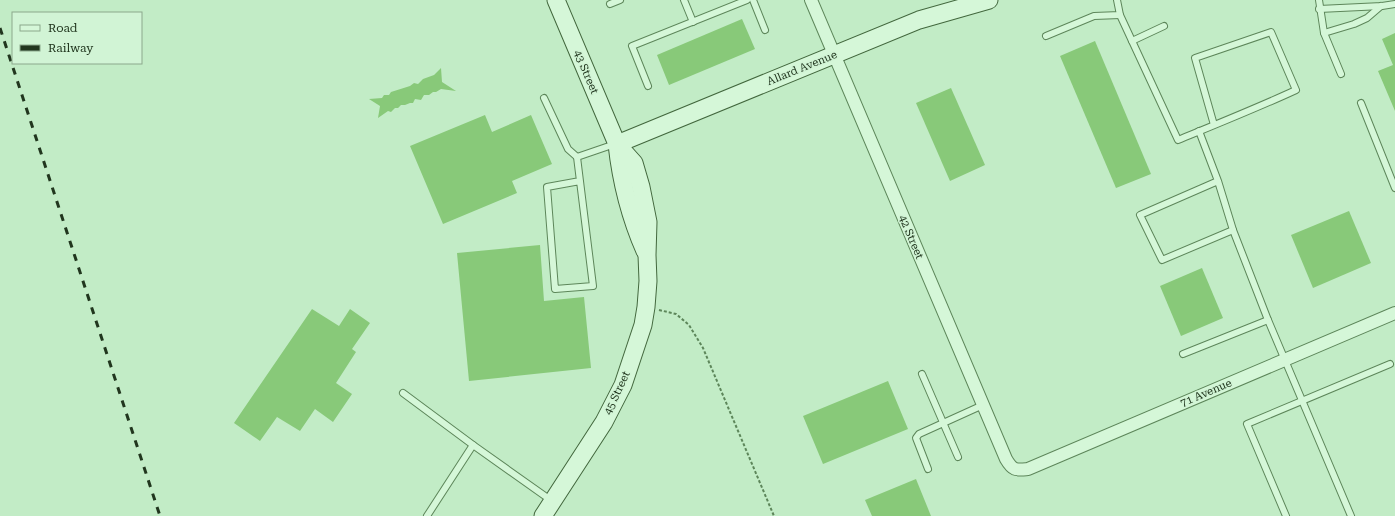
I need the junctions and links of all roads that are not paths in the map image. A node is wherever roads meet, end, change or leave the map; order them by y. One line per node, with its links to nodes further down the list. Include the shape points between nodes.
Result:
1 (556, 0): 28 (main road, 43 Street)
2 (620, 0): 10 (lane)
3 (684, 0): 15 (lane)
4 (747, 0): 15 (lane)
5 (753, 0): 17 (lane)
6 (811, 0): 21 (street, 42 Street)
7 (989, 0): 21 (main road, Allard Avenue, via 919,20)
8 (1117, 0): 14 (lane)
9 (1319, 0): 13 (lane)
10 (610, 4)
11 (1395, 4): 12 (lane)
12 (1382, 6): 13 (lane); 18 (lane, via 1354,24)
13 (1319, 9): 18 (lane)
14 (1120, 15): 19 (lane, via 1094,16); 20 (lane)
15 (693, 22): 23 (lane, via 632,46)
16 (1164, 26): 20 (lane)
17 (765, 30)
18 (1324, 32): 22 (lane)
19 (1046, 36)
20 (1132, 41): 27 (lane, via 1178,140)
21 (834, 54): 28 (main road, Allard Avenue); 42 (street, 42 Street)
22 (1340, 74)
23 (648, 86)
24 (544, 98): 29 (lane, via 568,149)
25 (1361, 103): 32 (lane)
26 (1214, 125): 26 (lane, via 1296,90 1271,32 1195,58); 27 (lane)
27 (1199, 131): 31 (lane)
28 (617, 144): 29 (lane); 48 (main road, 45 Street, via 634,163 648,222 648,281 643,325 623,385 604,422)
29 (577, 157): 30 (lane)
30 (580, 181): 30 (lane, via 593,286 555,289 547,187)
31 (1218, 181): 33 (lane); 33 (lane, via 1140,215 1162,260)
32 (1395, 188)
33 (1233, 230): 35 (lane)
34 (1395, 313): 37 (street, 71 Avenue)
35 (1268, 320): 36 (lane); 37 (lane)
36 (1183, 354)
37 (1286, 359): 41 (lane); 47 (street, 71 Avenue, via 1028,469)
38 (1390, 364): 41 (lane)
39 (922, 374): 43 (lane)
40 (404, 393): 44 (lane)
41 (1303, 400): 51 (lane, via 1247,424); 52 (lane)
42 (983, 405): 43 (lane); 47 (street, 42 Street, via 1006,459 1011,467)
43 (943, 423): 45 (lane); 46 (lane, via 919,434 916,438)
44 (473, 446): 48 (lane); 49 (lane)
45 (958, 457)
46 (928, 469)
47 (1017, 470)
48 (552, 501): 50 (main road, 45 Street)
49 (427, 516)
50 (543, 516)
51 (1286, 516)
52 (1351, 516)

